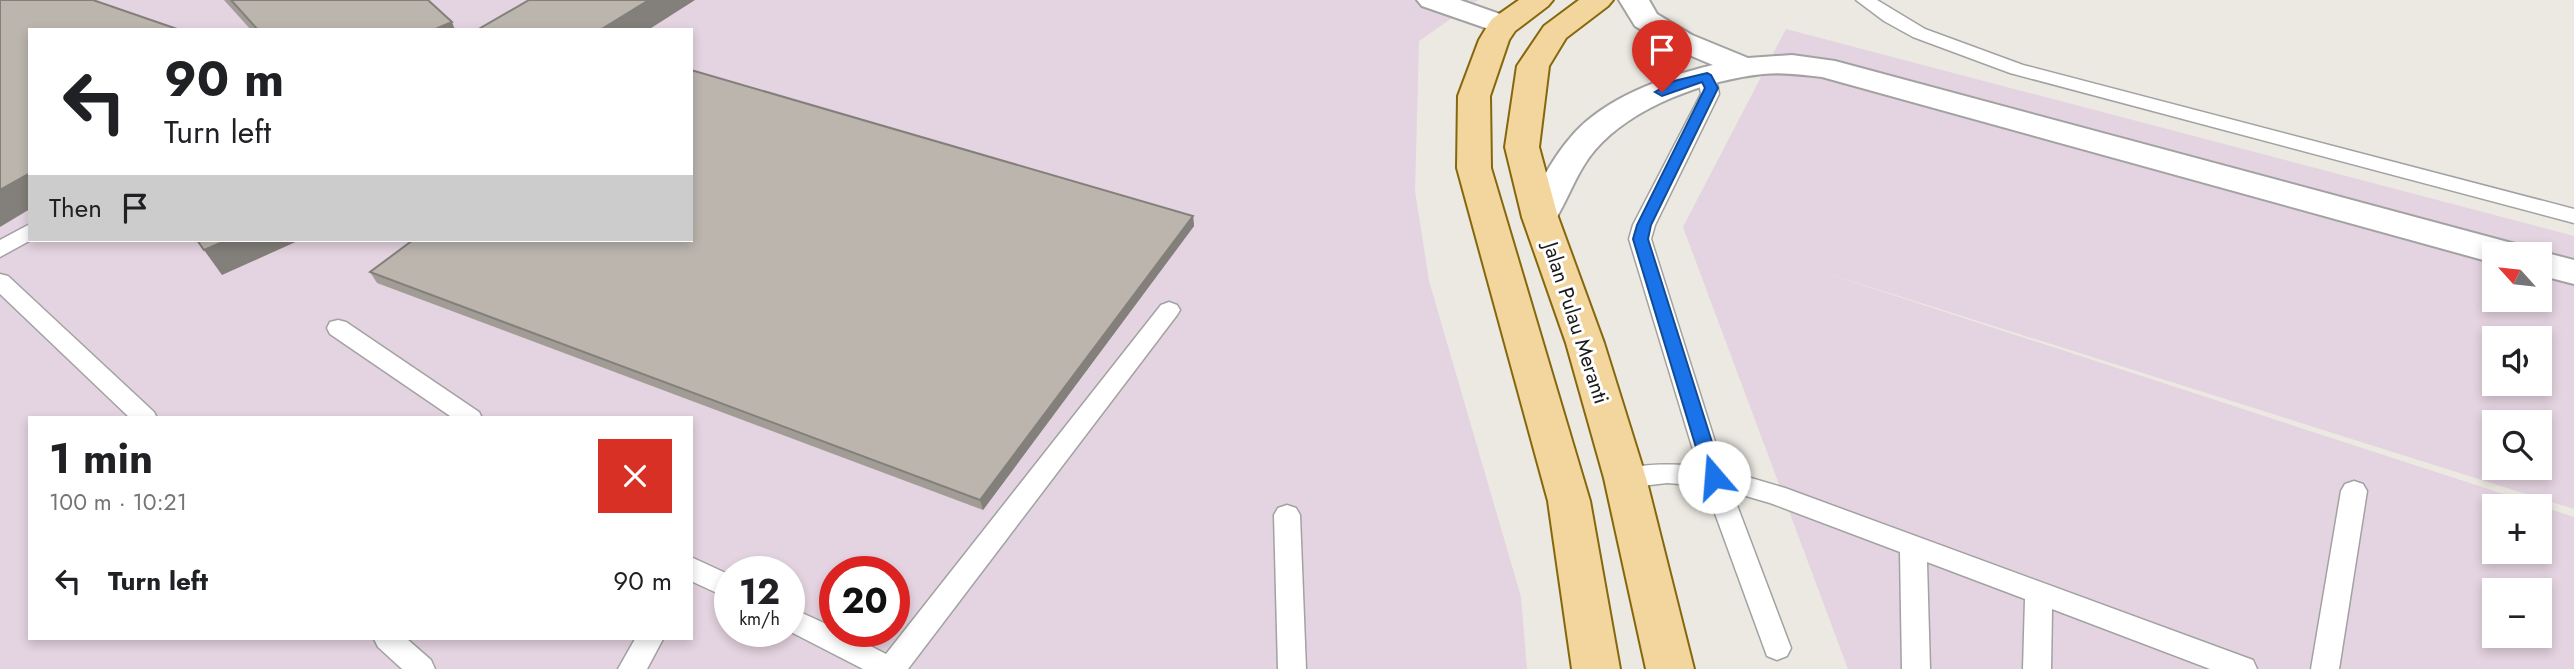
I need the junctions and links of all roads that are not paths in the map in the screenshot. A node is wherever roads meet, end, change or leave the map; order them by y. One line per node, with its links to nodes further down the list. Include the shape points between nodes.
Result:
1 (1432, 0): 6 (street)
2 (1538, 0): 6 (main road)
3 (1598, 0): 10 (main road, Jalan Pulau Meranti, via 1555,32 1532,65 1522,147)
4 (1634, 0): 7 (street, via 1646,20 1681,41)
5 (1865, 0): 9 (lane, via 1938,41 2025,71)
6 (1503, 25): 37 (main road, via 1474,96 1474,168 1569,500)
7 (1746, 68): 8 (street); 12 (street, via 1786,63 1824,68)
8 (1707, 77): 10 (street, via 1679,84 1628,108 1584,142); 21 (lane, via 1710,94 1640,239)
9 (2574, 216)
10 (1541, 217): 22 (main road, Jalan Pulau Meranti)
11 (28, 232): 13 (lane)
12 (2482, 248)
13 (0, 250)
14 (2552, 266): 15 (street)
15 (2574, 272)
16 (0, 281): 19 (lane)
17 (1169, 310): 35 (lane)
18 (338, 328): 20 (lane)
19 (143, 416)
20 (467, 416)
21 (1714, 477): 22 (lane, via 1667,473); 25 (lane); 32 (lane)
22 (1625, 478): 38 (main road, Jalan Pulau Meranti)
23 (2354, 491): 42 (lane)
24 (1287, 515): 36 (lane)
25 (1913, 545): 28 (lane); 39 (lane)
26 (693, 569): 27 (lane)
27 (714, 580)
28 (2039, 592): 40 (lane); 41 (lane)
29 (805, 626): 35 (lane)
30 (389, 640): 33 (lane)
31 (648, 640): 34 (lane)
32 (1777, 648)
33 (421, 669)
34 (632, 669)
35 (891, 669)
36 (1292, 669)
37 (1596, 669)
38 (1670, 669)
39 (1916, 669)
40 (2037, 669)
41 (2243, 669)
42 (2325, 669)

